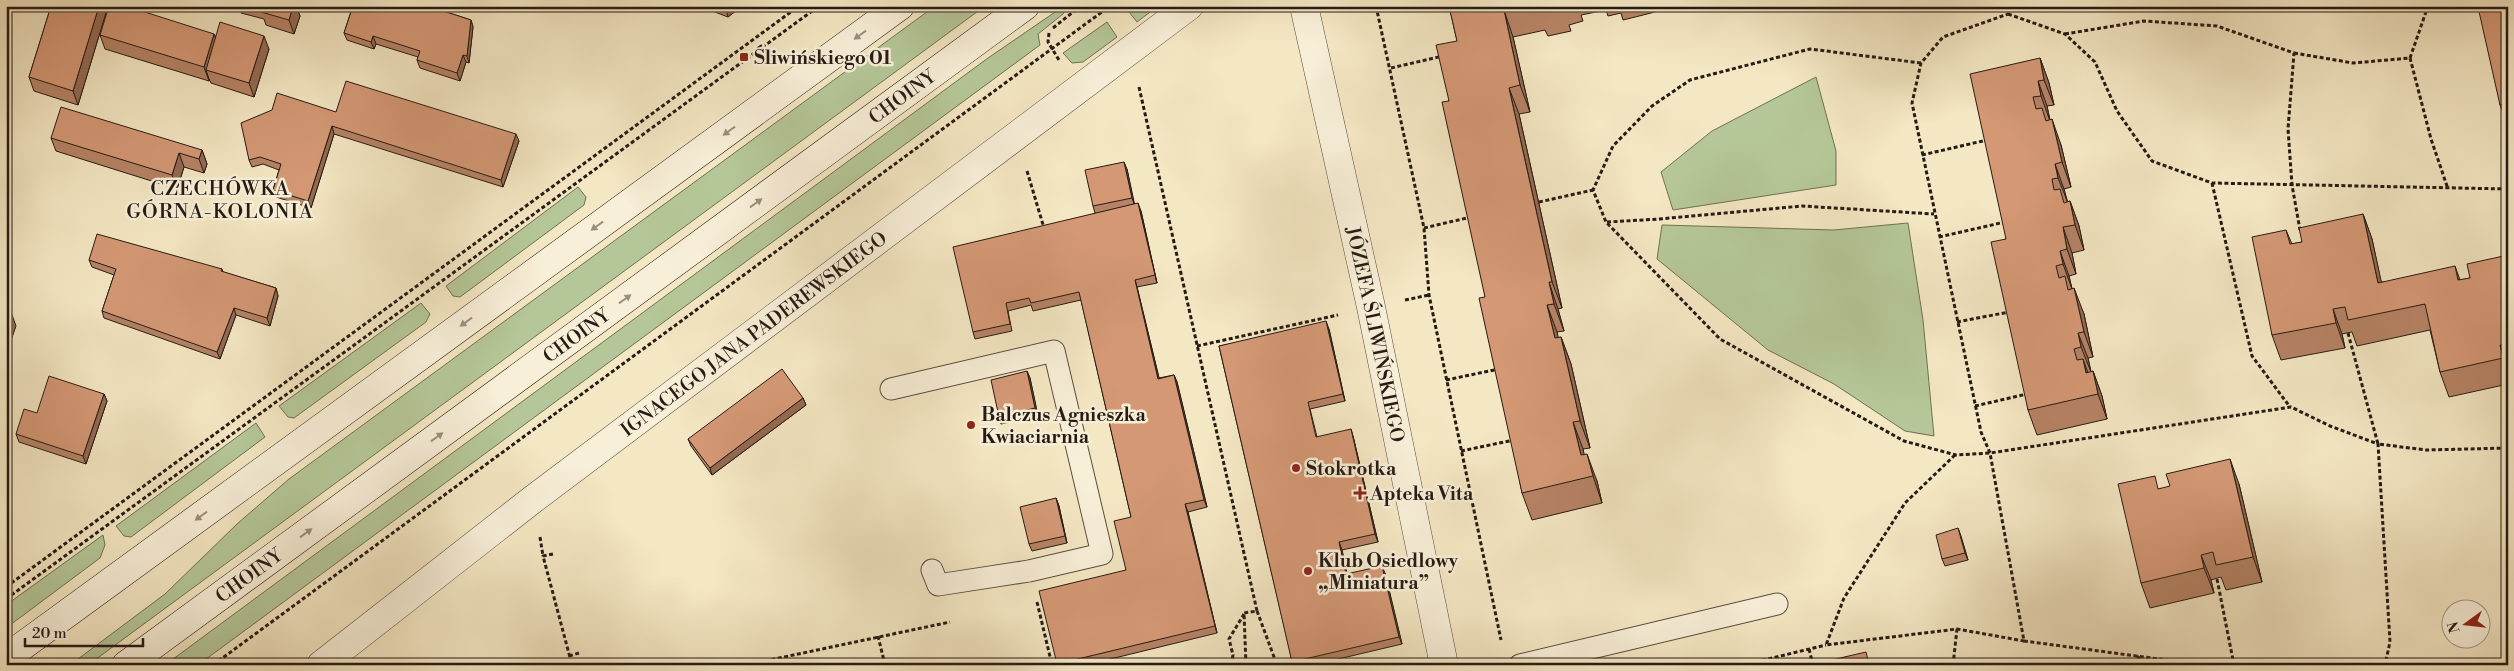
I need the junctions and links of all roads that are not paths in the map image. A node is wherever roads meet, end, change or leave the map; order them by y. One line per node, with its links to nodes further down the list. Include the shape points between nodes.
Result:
1 (900, 6): 8 (street, one-way to 8)
2 (1025, 6): 9 (street, CHOINY, one-way to 2)
3 (1189, 6): 10 (street, IGNACEGO JANA PADEREWSKIEGO, via 532,500)
4 (1304, 6): 11 (street, JÓZEFA ŚLIWIŃSKIEGO, via 1371,308)
5 (891, 389): 6 (lane, via 1054,351 1102,554 1029,571 938,585)
6 (932, 570)
7 (1778, 604): 12 (lane)
8 (6, 658)
9 (126, 665)
10 (322, 665)
11 (1444, 665)
12 (1520, 665)

